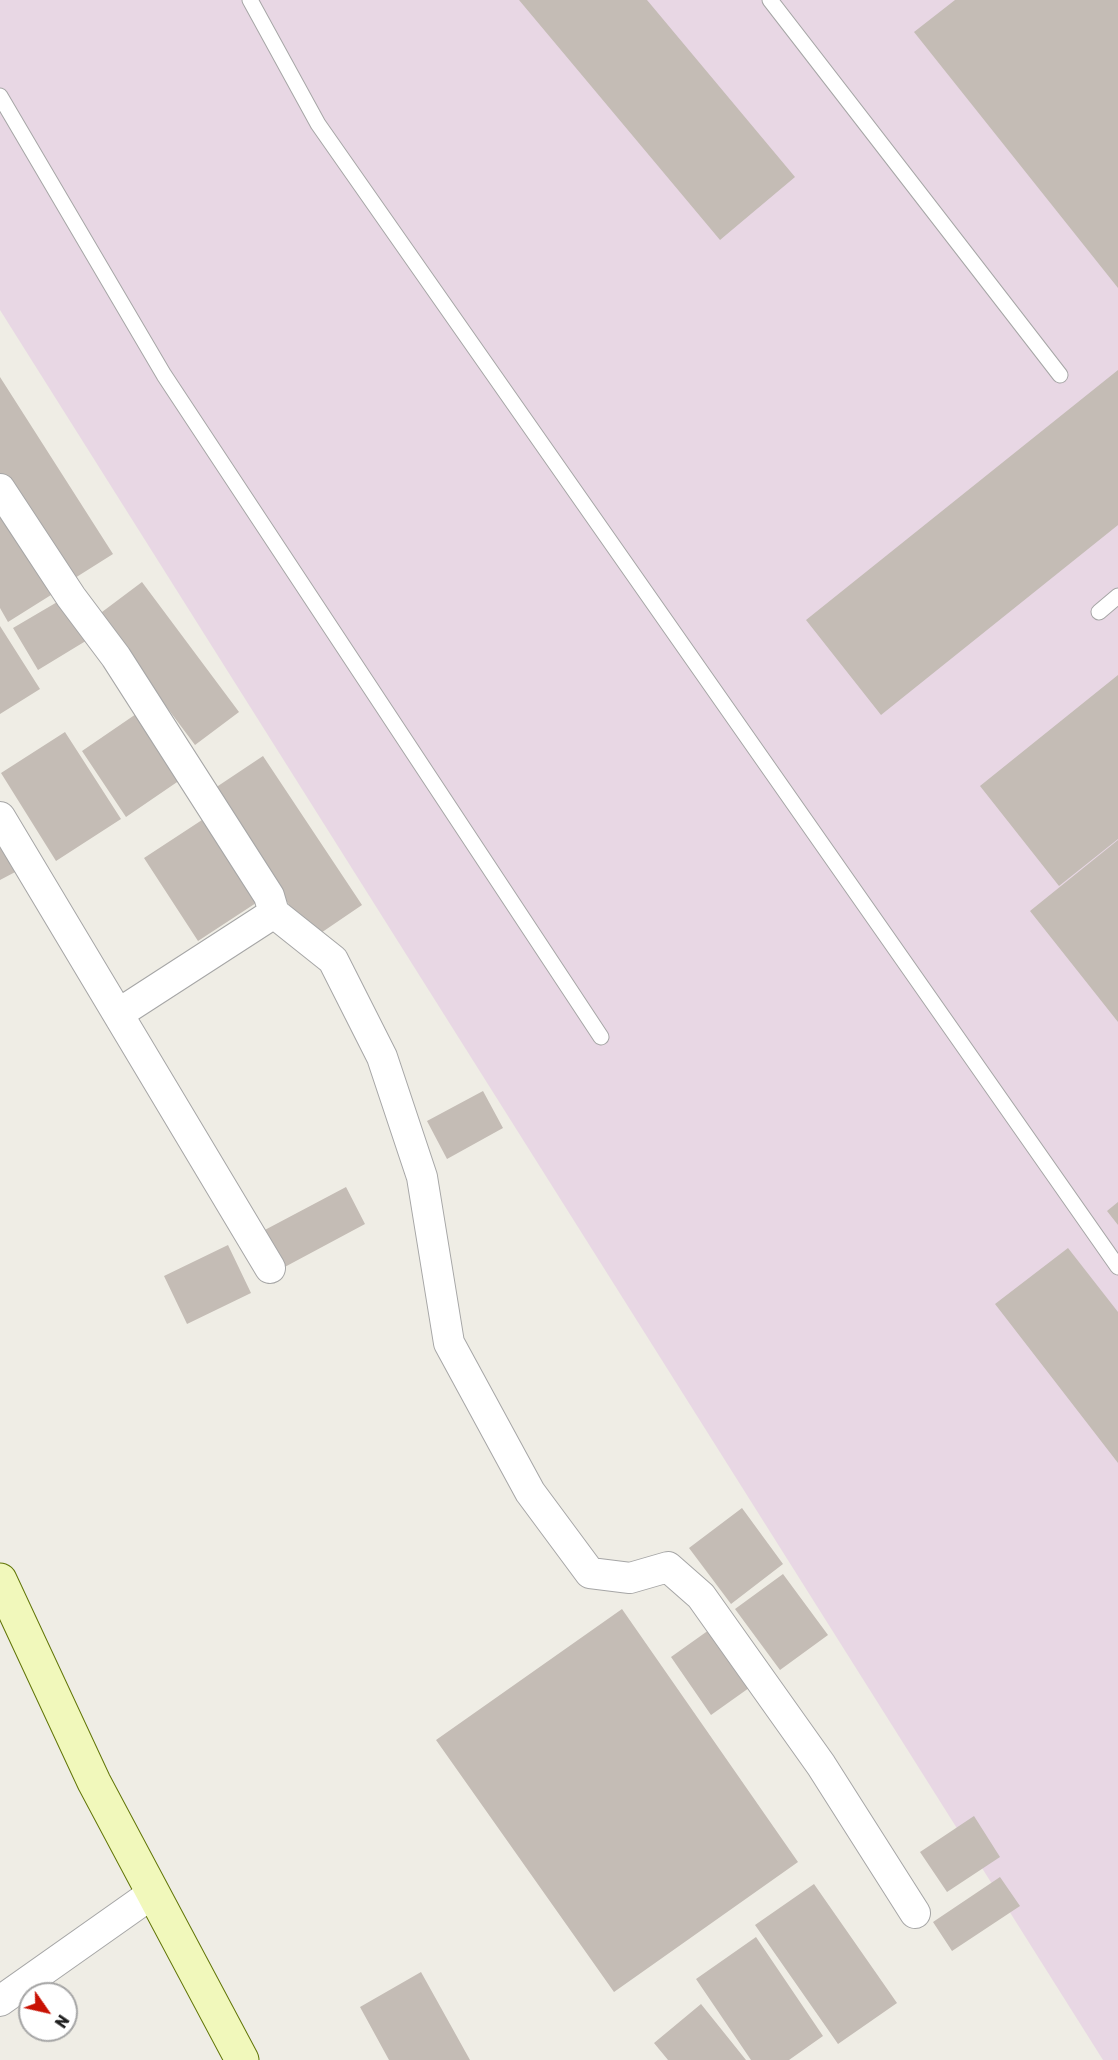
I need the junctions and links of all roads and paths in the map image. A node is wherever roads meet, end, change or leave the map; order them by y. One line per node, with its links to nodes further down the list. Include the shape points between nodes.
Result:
1 (250, 0): 12 (lane, via 318,124)
2 (770, 0): 4 (lane)
3 (0, 96): 11 (lane, via 164,375)
4 (1060, 375)
5 (0, 489): 9 (street, via 116,657 269,896)
6 (1118, 596): 7 (lane)
7 (1099, 612)
8 (0, 817): 10 (street)
9 (274, 913): 10 (street); 16 (street, via 333,960 382,1057 422,1177 449,1343 530,1492 590,1573 630,1578 668,1567 701,1596 821,1765)
10 (118, 1014): 13 (street)
11 (601, 1037)
12 (1118, 1267)
13 (270, 1268)
14 (0, 1580): 15 (street, via 94,1782)
15 (153, 1893): 17 (street); 18 (street)
16 (915, 1913)
17 (0, 2001)
18 (242, 2060)

